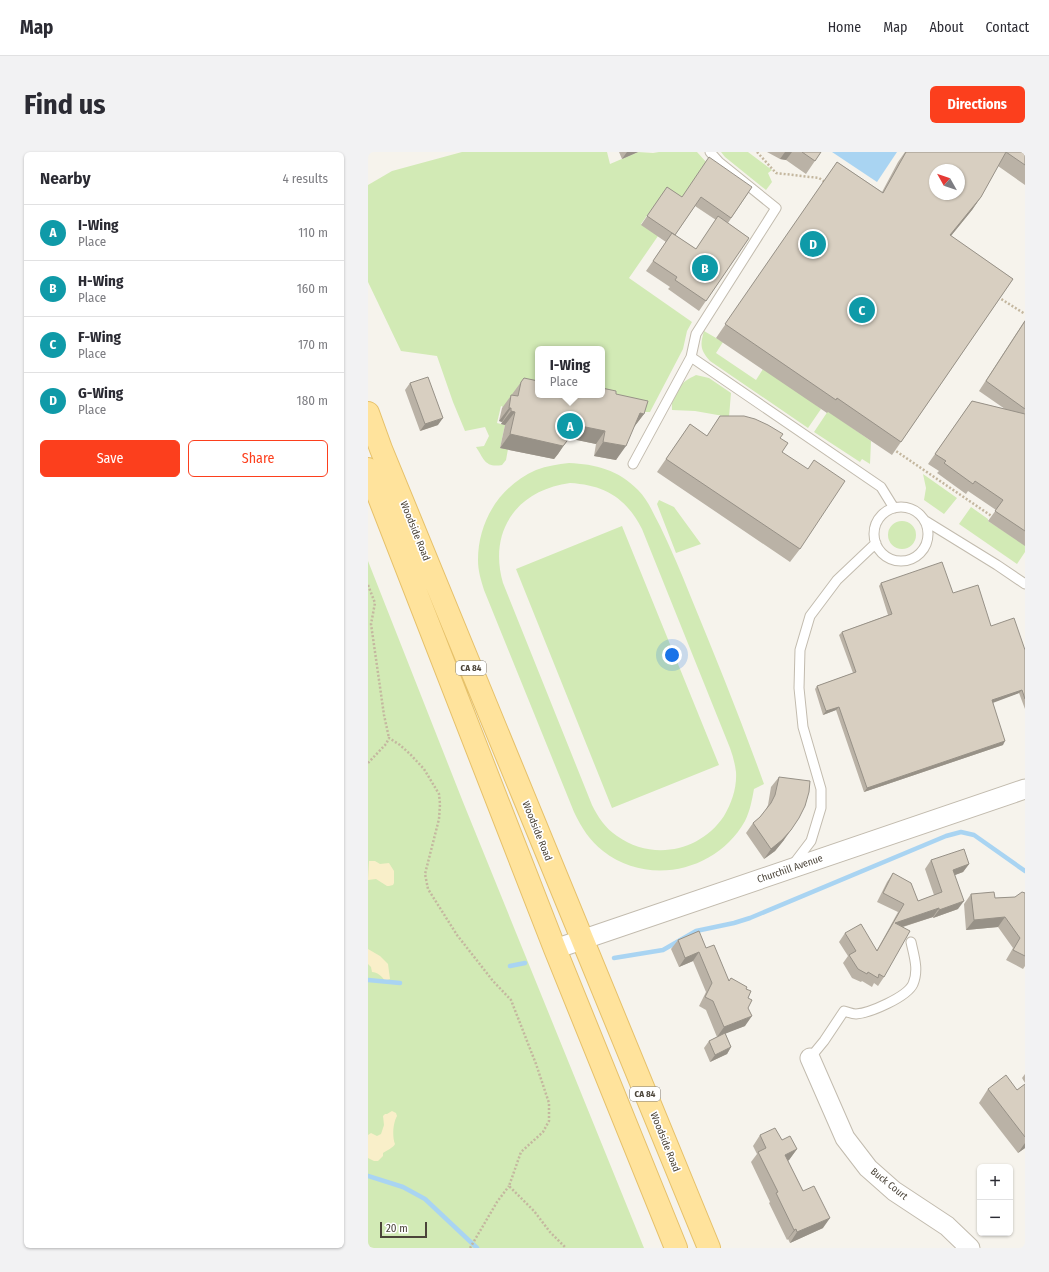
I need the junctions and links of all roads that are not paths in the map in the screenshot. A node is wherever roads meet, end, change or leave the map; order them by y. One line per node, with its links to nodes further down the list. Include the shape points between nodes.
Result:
1 (710, 152): 2 (lane, via 776,208 696,334)
2 (691, 356): 4 (lane); 6 (lane, via 882,486)
3 (368, 413): 12 (main road, Woodside Road / CA 84)
4 (632, 464)
5 (368, 469): 14 (main road, Woodside Road / CA 84)
6 (894, 508): 7 (lane, via 911,509); 8 (lane, via 883,515 876,526)
7 (924, 520): 8 (lane, via 928,528 926,545 913,558 895,560 887,557); 9 (lane)
8 (876, 543): 11 (lane, via 837,580 810,616 800,650 799,688 803,727 821,789 821,808 811,841)
9 (1025, 584)
10 (1025, 789): 11 (street, Churchill Avenue)
11 (790, 869): 12 (street, Churchill Avenue)
12 (582, 940): 14 (street, Churchill Avenue); 17 (main road, Woodside Road / CA 84)
13 (911, 942): 15 (lane, via 916,963 916,975 912,986 896,999 873,1010 855,1014 844,1011)
14 (554, 949): 16 (main road, Woodside Road / CA 84)
15 (810, 1058): 18 (street, Buck Court, via 845,1138 868,1168 894,1191 947,1226)
16 (676, 1248)
17 (709, 1248)
18 (970, 1248)

